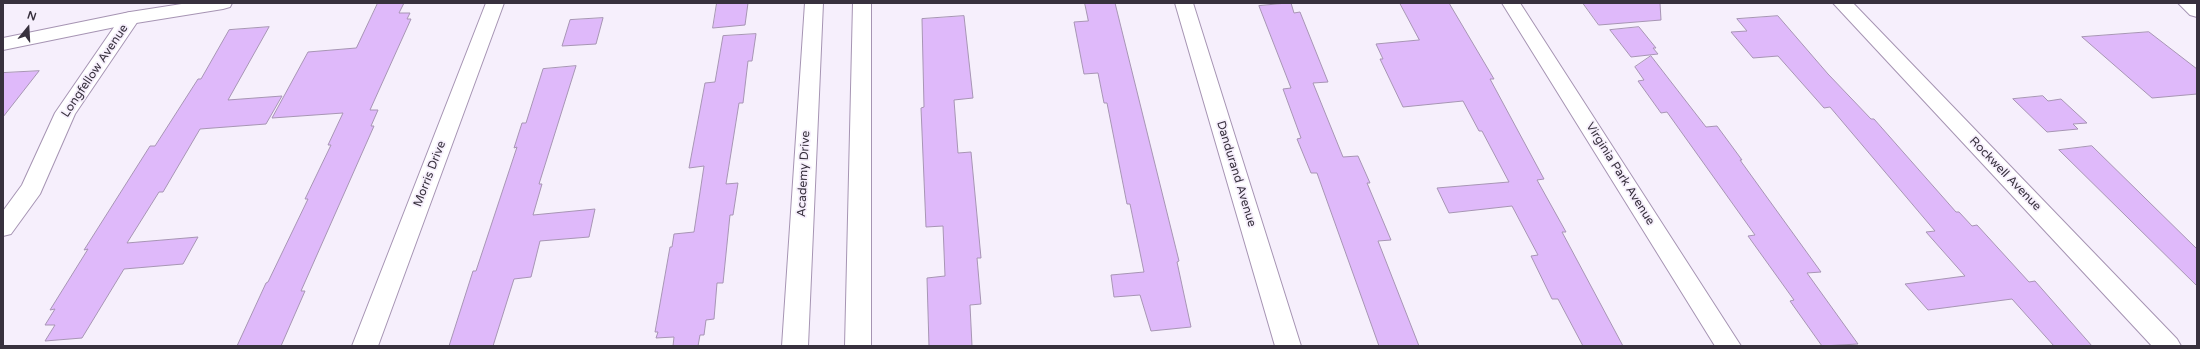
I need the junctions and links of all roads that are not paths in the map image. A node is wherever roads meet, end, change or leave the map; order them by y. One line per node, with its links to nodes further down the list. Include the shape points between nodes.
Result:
1 (223, 3): 10 (street)
2 (495, 3): 13 (street, Morris Drive)
3 (814, 3): 14 (street, Academy Drive)
4 (862, 3): 15 (street)
5 (1184, 3): 16 (street, Dandurand Avenue)
6 (1511, 3): 17 (street, Virginia Park Avenue)
7 (1842, 3): 18 (street, Rockwell Avenue)
8 (2187, 3): 9 (street)
9 (2197, 11)
10 (130, 18): 11 (street); 12 (street, Longfellow Avenue, via 65,114 32,188)
11 (3, 44)
12 (3, 228)
13 (365, 346)
14 (795, 346)
15 (858, 346)
16 (1288, 346)
17 (1728, 346)
18 (2168, 346)

